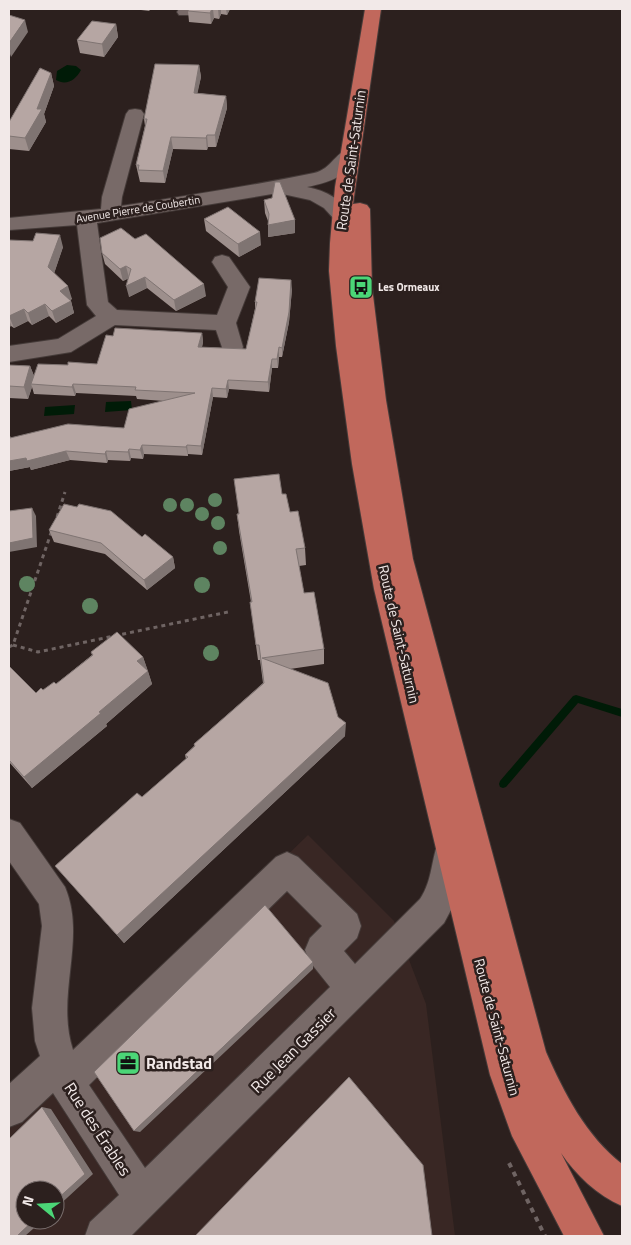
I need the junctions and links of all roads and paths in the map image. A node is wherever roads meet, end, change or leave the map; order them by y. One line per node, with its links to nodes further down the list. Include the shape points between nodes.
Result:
1 (373, 9): 4 (main road, Route de Saint-Saturnin)
2 (384, 9): 26 (main road, Route de Saint-Saturnin, via 364,165 359,244 374,400 400,559 530,1055 551,1104 575,1143 602,1173)
3 (136, 114): 6 (street, via 112,196)
4 (351, 153): 5 (street, Avenue Pierre de Coubertin, via 325,177); 7 (main road, Route de Saint-Saturnin)
5 (267, 189): 6 (street, Avenue Pierre de Coubertin); 7 (street, Avenue Pierre de Coubertin, via 316,195)
6 (111, 214): 8 (street, Avenue Pierre de Coubertin)
7 (342, 216): 22 (main road, Route de Saint-Saturnin, via 341,288 364,464 387,589)
8 (86, 218): 9 (street, Avenue Pierre de Coubertin); 11 (street, via 98,305)
9 (9, 224)
10 (222, 262): 12 (street, via 239,287)
11 (111, 317): 12 (street); 14 (street, via 63,346)
12 (225, 323): 13 (street)
13 (232, 348)
14 (9, 354)
15 (66, 492): 16 (path)
16 (56, 519)
17 (53, 528): 19 (path)
18 (228, 612): 19 (path, via 38,652)
19 (13, 644): 20 (path)
20 (9, 647)
21 (9, 834): 24 (street, Rue des Érables, via 54,898 58,926 48,1008 52,1041)
22 (451, 846): 23 (street, Rue Jean Gassier, via 441,899); 29 (main road, Route de Saint-Saturnin, via 508,1076 525,1123)
23 (354, 990): 24 (street, via 322,950 345,926 287,868); 27 (street, Rue Jean Gassier)
24 (63, 1072): 25 (street); 27 (street, Rue des Érables)
25 (9, 1109)
26 (622, 1187)
27 (143, 1198): 28 (street, Rue Jean Gassier)
28 (104, 1236)
29 (585, 1236)

